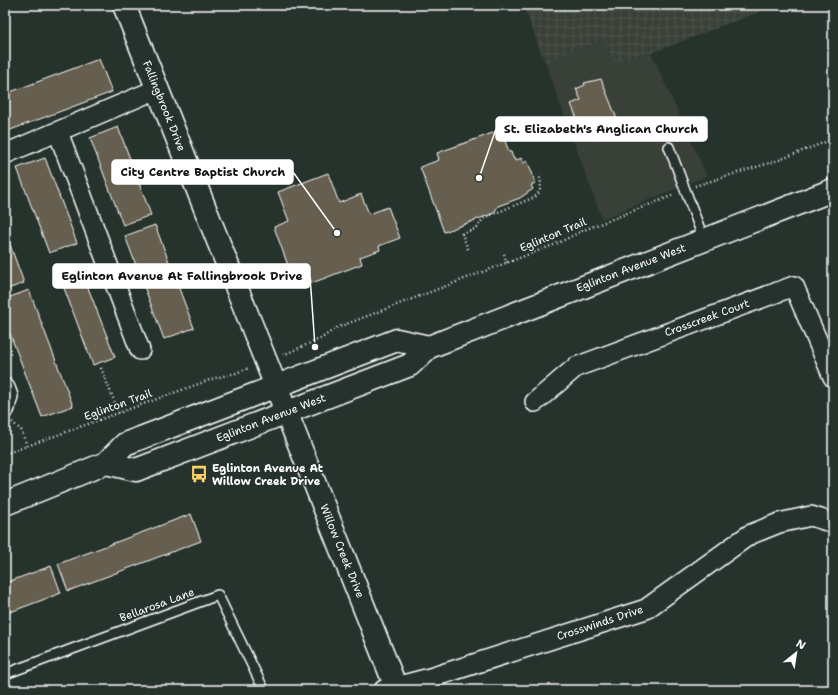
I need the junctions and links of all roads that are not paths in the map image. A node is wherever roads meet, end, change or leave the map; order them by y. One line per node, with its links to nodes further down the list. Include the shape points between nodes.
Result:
1 (124, 5): 2 (main road, Fallingbrook Drive)
2 (157, 89): 3 (street); 11 (main road, Fallingbrook Drive)
3 (58, 132): 5 (street); 9 (street)
4 (669, 147): 7 (lane)
5 (5, 154)
6 (833, 190): 7 (main road, Eglinton Avenue West)
7 (704, 240): 8 (main road, Eglinton Avenue West)
8 (429, 347): 11 (main road, via 397,340); 14 (main road, Eglinton Avenue West, via 410,365)
9 (140, 350)
10 (833, 377): 13 (street, Crosscreek Court, via 794,286 576,367)
11 (276, 386): 14 (main road, Fallingbrook Drive); 16 (main road, via 125,444)
12 (5, 388): 15 (street, via 8,396)
13 (535, 402)
14 (286, 412): 16 (main road, Eglinton Avenue West, via 136,470); 20 (main road, Willow Creek Drive)
15 (8, 415)
16 (106, 463): 17 (main road)
17 (5, 504)
18 (833, 523): 20 (street, Crosswinds Drive, via 811,516 779,523 749,535 646,609)
19 (5, 674): 21 (lane, Bellarosa Lane, via 218,595)
20 (392, 689)
21 (264, 690)

